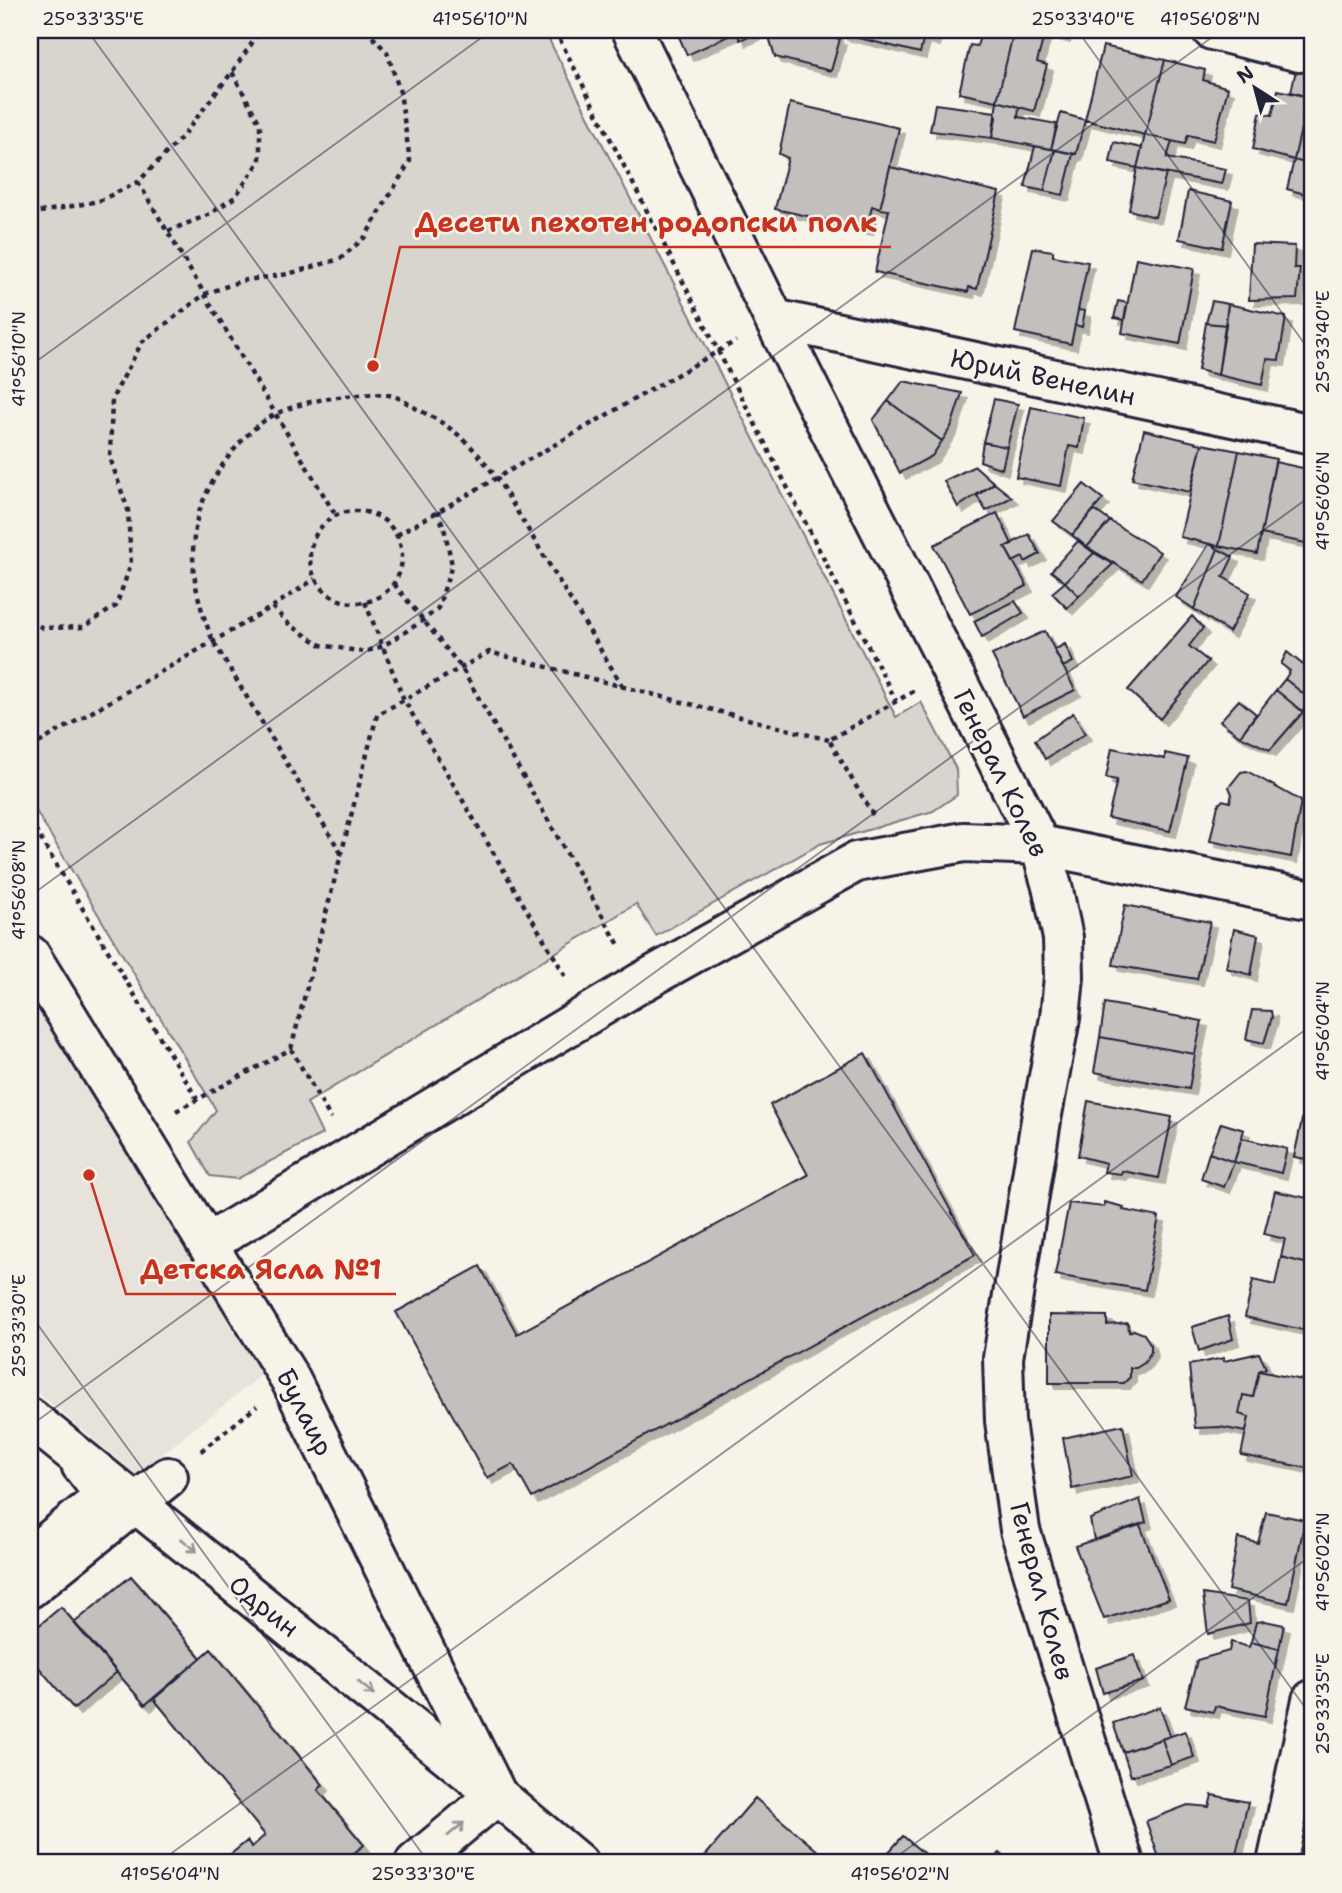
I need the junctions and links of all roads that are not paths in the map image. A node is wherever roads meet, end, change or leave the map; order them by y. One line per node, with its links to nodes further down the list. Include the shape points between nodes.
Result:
1 (632, 30): 4 (street, Генерал Колев)
2 (1212, 30): 3 (street)
3 (1306, 49)
4 (774, 319): 5 (street, Юрий Венелин); 6 (street, Генерал Колев)
5 (1312, 434)
6 (1040, 845): 7 (street); 9 (street, via 964,842 856,862 587,1014); 19 (street, Генерал Колев, via 1063,937 1064,977 1003,1357 1004,1421 1020,1530)
7 (1312, 900)
8 (30, 955): 9 (street, Булаир)
9 (207, 1244): 16 (street, Булаир, via 290,1379)
10 (30, 1420): 12 (street, Одрин); 13 (lane, via 97,1495)
11 (168, 1477): 12 (street)
12 (136, 1502): 14 (street); 16 (street, Одрин, one-way to 16)
13 (30, 1549)
14 (30, 1588)
15 (1312, 1700): 20 (street)
16 (497, 1795): 17 (street, one-way to 16); 18 (street, Булаир)
17 (415, 1863)
18 (578, 1863)
19 (1124, 1863)
20 (1277, 1863)

